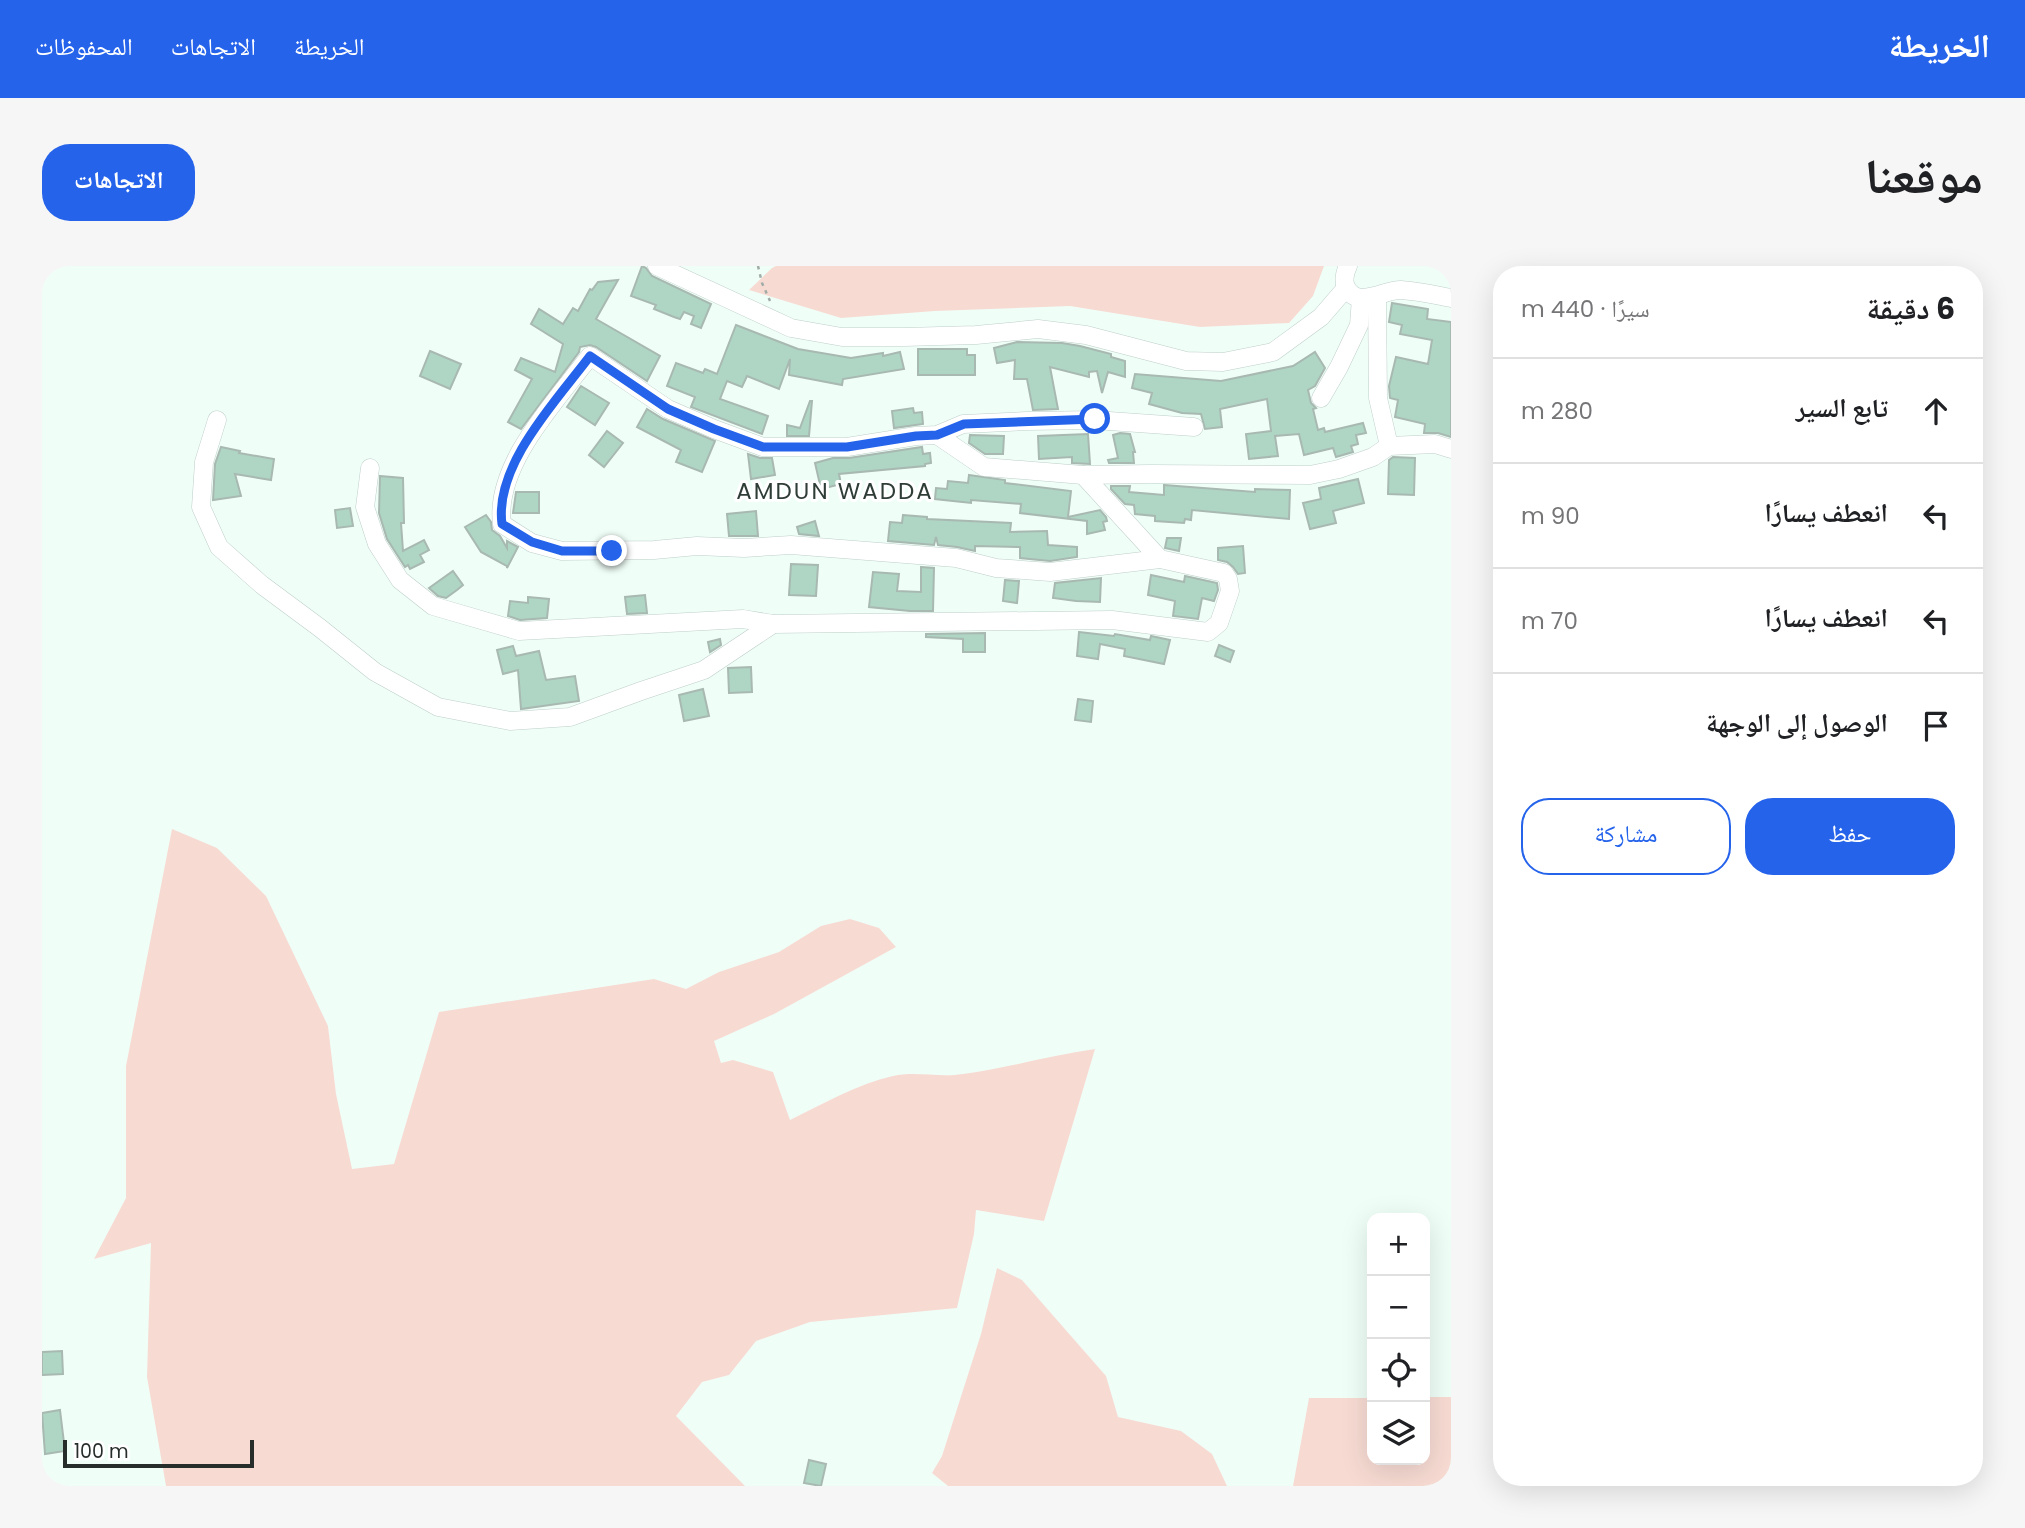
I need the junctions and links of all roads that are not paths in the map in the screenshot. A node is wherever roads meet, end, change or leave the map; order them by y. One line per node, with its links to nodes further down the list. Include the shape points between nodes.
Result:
1 (657, 266): 3 (street, via 792,328 842,337 1038,329 1086,335 1186,360 1223,362 1273,352)
2 (1348, 266): 3 (street, via 1344,281)
3 (1361, 294): 4 (street, via 1399,290); 5 (street, via 1359,325); 9 (street)
4 (1451, 298)
5 (1321, 398)
6 (217, 420): 14 (street, via 204,462 201,507 219,547 376,672 438,707 510,721 570,717 704,670)
7 (1194, 427): 8 (street, via 1095,419 1027,421 964,424)
8 (937, 435): 12 (street, via 984,467); 13 (street, via 847,447 763,447 668,409 590,356 520,453 504,486 502,524 532,542 562,551 791,545 956,558 996,568 1051,572)
9 (1389, 446): 10 (street, via 1435,444); 12 (street, via 1373,457 1310,475)
10 (1451, 449)
11 (370, 468): 14 (street, via 365,507 377,544 400,580 433,606 519,631 743,619)
12 (1083, 475): 13 (street)
13 (1160, 559): 14 (street, via 1224,573 1228,579 1230,591 1219,623 1208,632 1112,620)
14 (773, 624)

